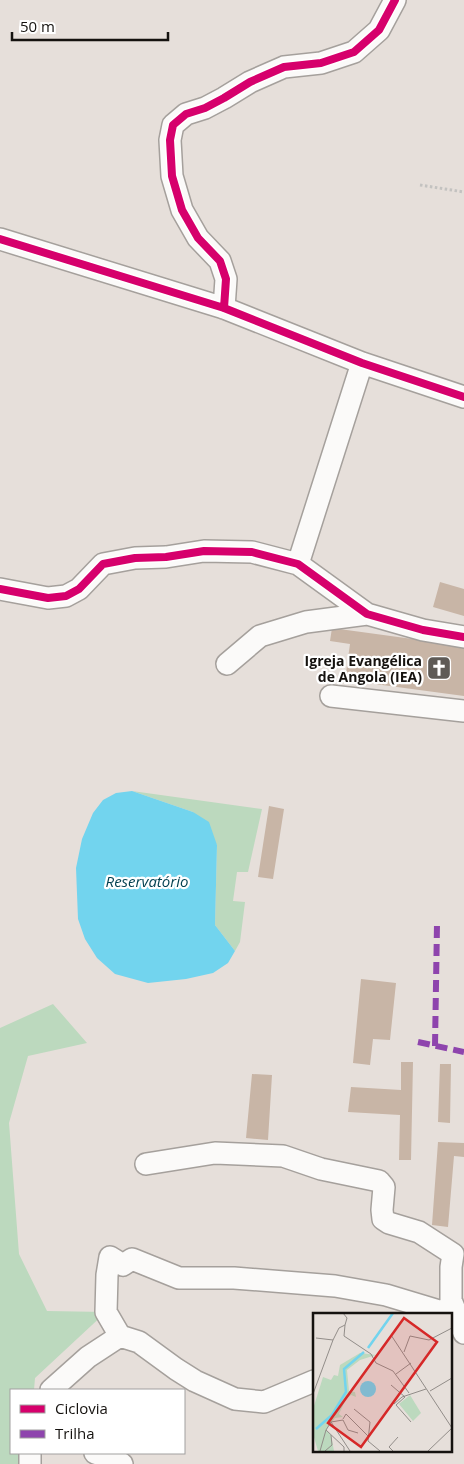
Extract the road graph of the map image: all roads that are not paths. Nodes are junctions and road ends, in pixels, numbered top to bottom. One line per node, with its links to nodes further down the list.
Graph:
1 (395, 0): 3 (street)
2 (0, 239): 3 (street)
3 (224, 308): 4 (street)
4 (362, 363): 5 (street); 6 (street)
5 (464, 397)
6 (298, 564): 7 (street); 8 (street)
7 (0, 590)
8 (367, 614): 9 (street); 10 (street)
9 (464, 637)
10 (227, 664)
11 (331, 696): 12 (street)
12 (464, 711)
13 (146, 1164): 15 (street)
14 (436, 1313): 16 (street)
15 (455, 1320)
16 (120, 1336): 17 (street); 18 (street)
17 (313, 1381)
18 (52, 1389)
19 (98, 1454): 20 (street)
20 (122, 1464)

